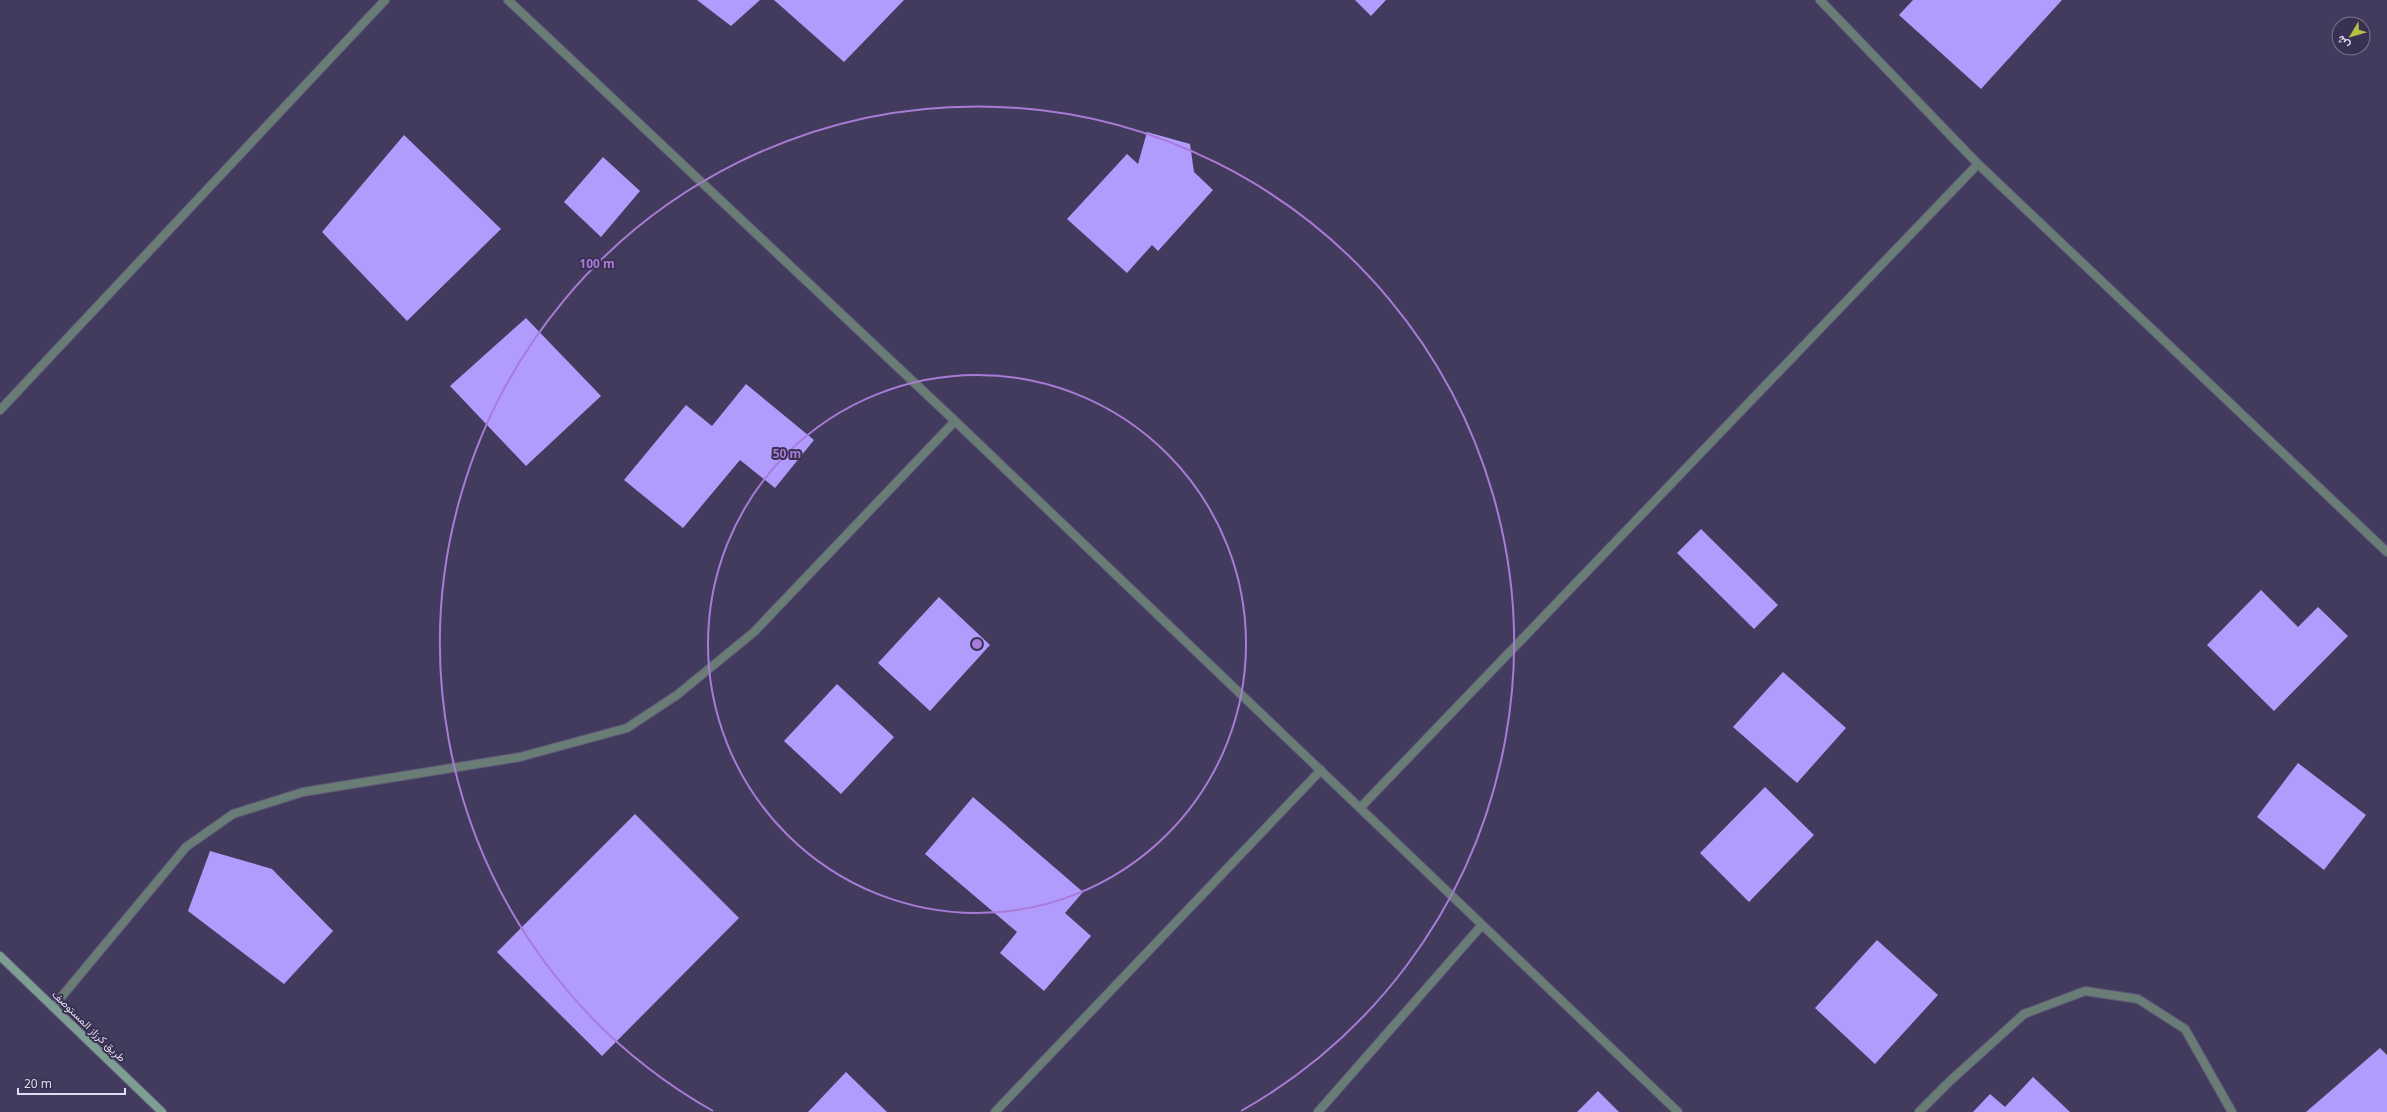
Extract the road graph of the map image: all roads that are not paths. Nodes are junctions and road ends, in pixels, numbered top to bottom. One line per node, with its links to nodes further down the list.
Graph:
1 (385, 0): 5 (street)
2 (508, 0): 6 (street)
3 (1820, 0): 4 (street)
4 (1978, 164): 7 (street); 9 (street)
5 (0, 410)
6 (956, 421): 8 (street); 12 (street)
7 (2387, 552)
8 (1321, 770): 9 (street); 14 (street)
9 (1360, 808): 10 (street)
10 (1482, 925): 15 (street); 16 (street)
11 (0, 956): 12 (main road, طريق كرزاز المستوصف)
12 (53, 1007): 13 (main road, طريق كرزاز المستوصف)
13 (162, 1112)
14 (995, 1112)
15 (1318, 1112)
16 (1678, 1112)
17 (1920, 1112): 18 (street)
18 (2232, 1112)

